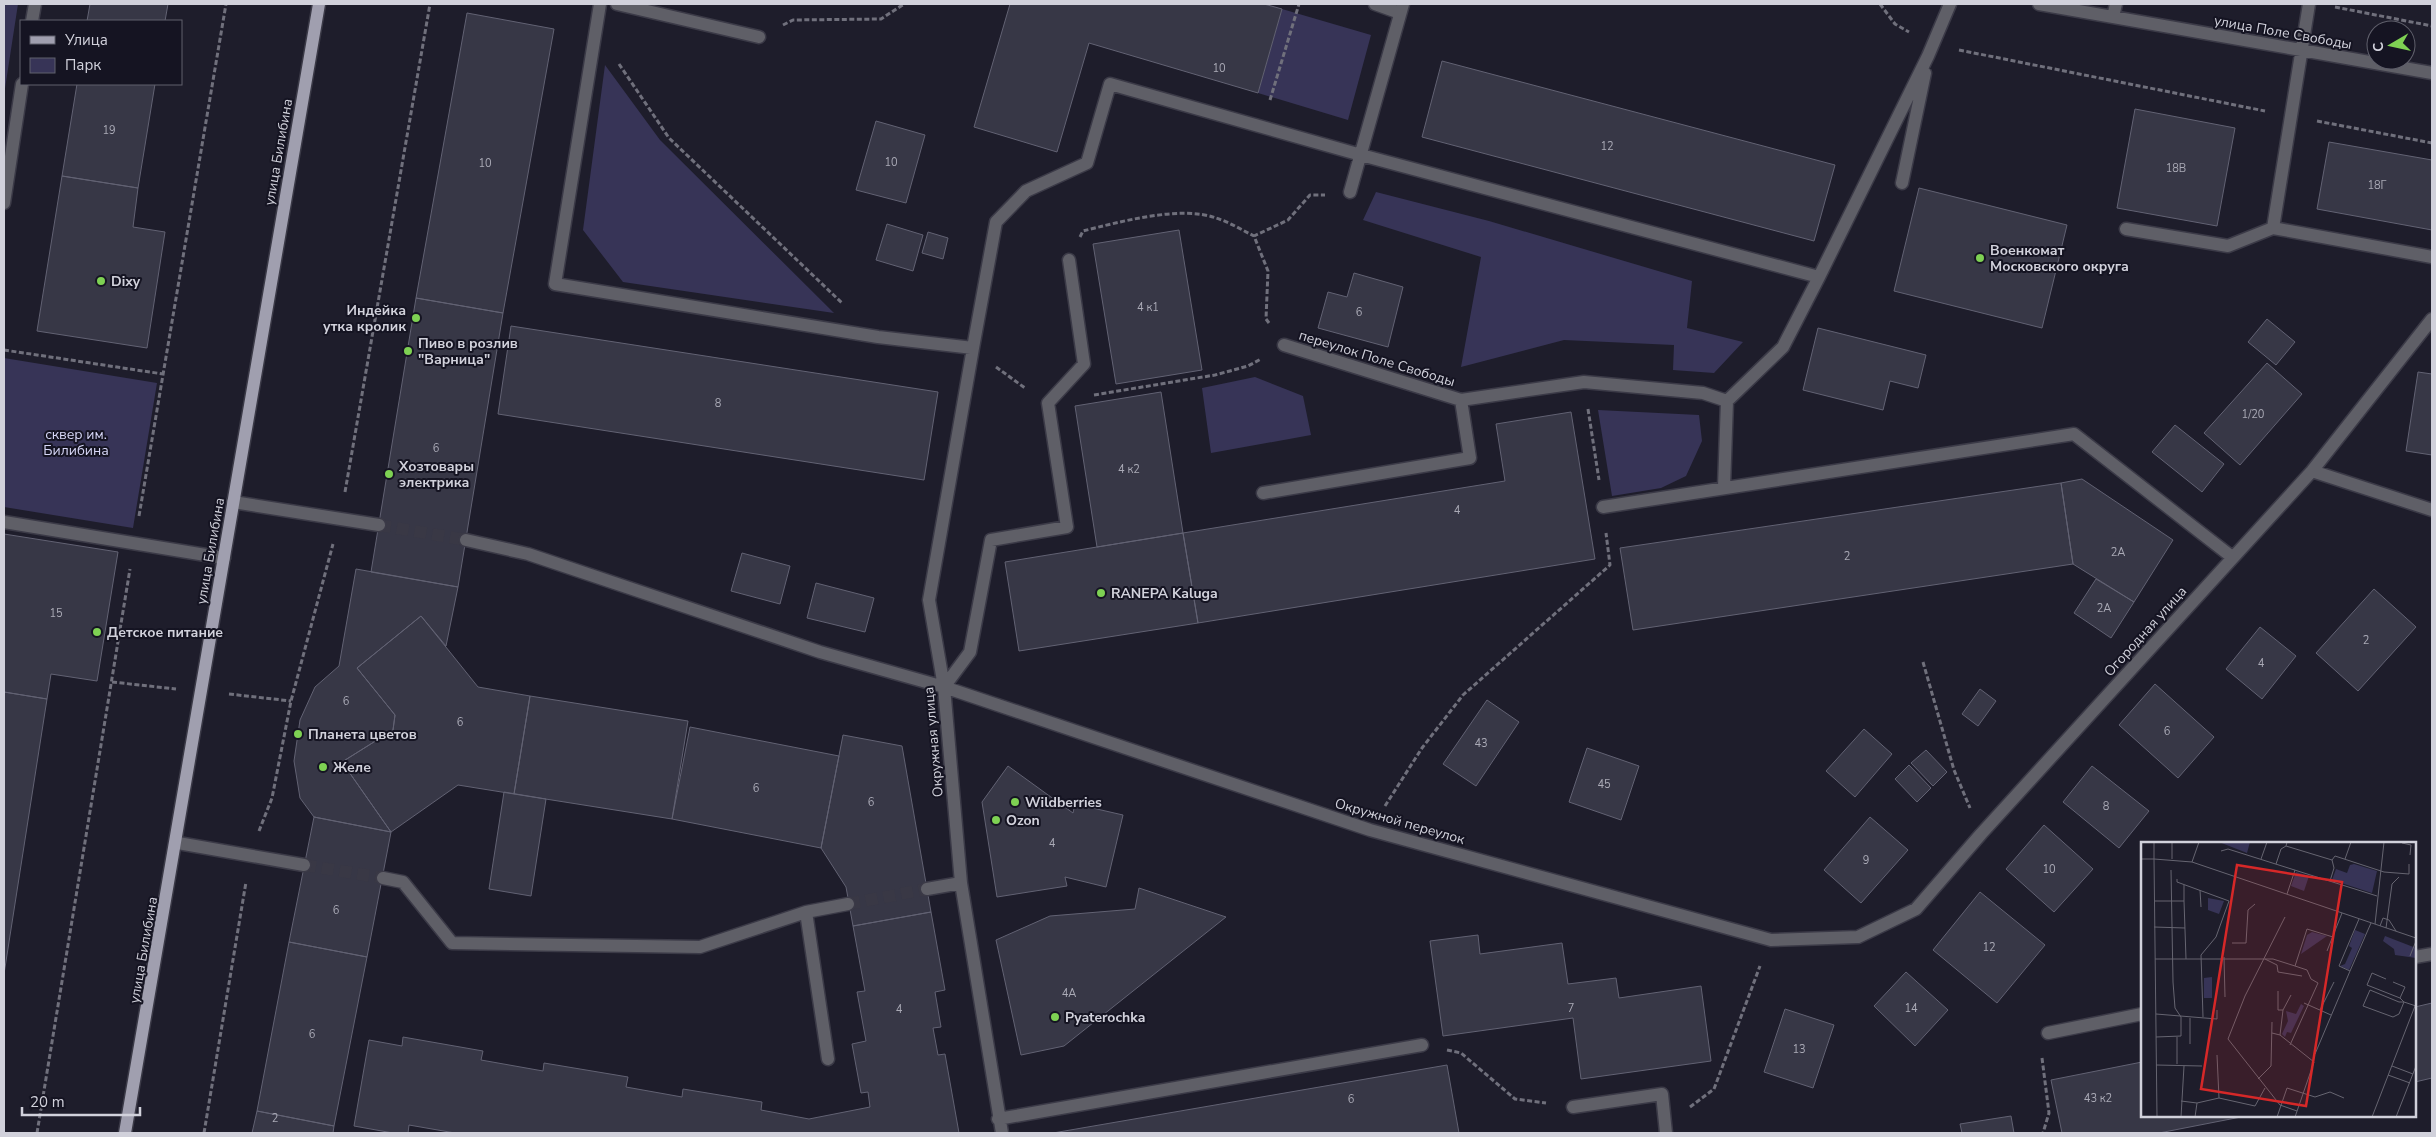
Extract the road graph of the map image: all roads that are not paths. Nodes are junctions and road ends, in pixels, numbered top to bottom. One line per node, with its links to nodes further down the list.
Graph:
1 (35, 4): 11 (street)
2 (319, 4): 35 (main road, улица Билибина)
3 (600, 4): 29 (street)
4 (617, 4): 12 (street)
5 (1375, 4): 9 (street)
6 (1950, 4): 13 (street)
7 (2039, 4): 10 (street, улица Поле Свободы)
8 (2309, 4): 14 (street)
9 (1402, 8): 18 (street)
10 (2114, 10): 14 (street, улица Поле Свободы)
11 (32, 20)
12 (759, 37)
13 (1930, 50): 19 (street); 26 (street)
14 (2300, 51): 15 (street, улица Поле Свободы); 22 (street)
15 (2432, 73)
16 (22, 85): 17 (street)
17 (10, 122): 21 (street)
18 (1360, 155): 20 (street); 26 (street); 29 (street, Окружная улица)
19 (1902, 183)
20 (1350, 192)
21 (4, 203)
22 (2273, 228): 23 (street); 24 (street)
23 (2126, 229)
24 (2432, 257)
25 (1069, 260): 43 (street)
26 (1820, 277): 31 (street)
27 (2432, 319): 32 (street, Огородная улица)
28 (1284, 345): 30 (street, переулок Поле Свободы)
29 (973, 348): 43 (street, Окружная улица)
30 (1461, 400): 31 (street); 34 (street)
31 (1727, 401): 33 (street)
32 (2312, 471): 37 (street); 41 (street, Огородная улица)
33 (1724, 487): 36 (street); 41 (street)
34 (1263, 493)
35 (233, 502): 39 (street); 42 (main road, улица Билибина)
36 (1603, 507)
37 (2432, 510)
38 (4, 522): 42 (street)
39 (379, 525)
40 (466, 540): 43 (street, Окружной переулок)
41 (2232, 557): 51 (street, Огородная улица)
42 (224, 558): 44 (main road, улица Билибина)
43 (944, 687): 47 (street, Окружная улица); 51 (street, Окружной переулок)
44 (178, 843): 45 (street); 61 (main road, улица Билибина)
45 (304, 865)
46 (383, 878): 50 (street)
47 (961, 883): 48 (street); 59 (street, Окружная улица)
48 (927, 889)
49 (848, 904): 50 (street)
50 (806, 912): 57 (street)
51 (1858, 938)
52 (2432, 954): 53 (street)
53 (2416, 958)
54 (2141, 1014): 55 (street)
55 (2048, 1034)
56 (1422, 1045): 59 (street)
57 (828, 1059)
58 (1573, 1107): 60 (street)
59 (998, 1119): 62 (street, Окружная улица)
60 (1666, 1129)
61 (125, 1133)
62 (1002, 1133)

